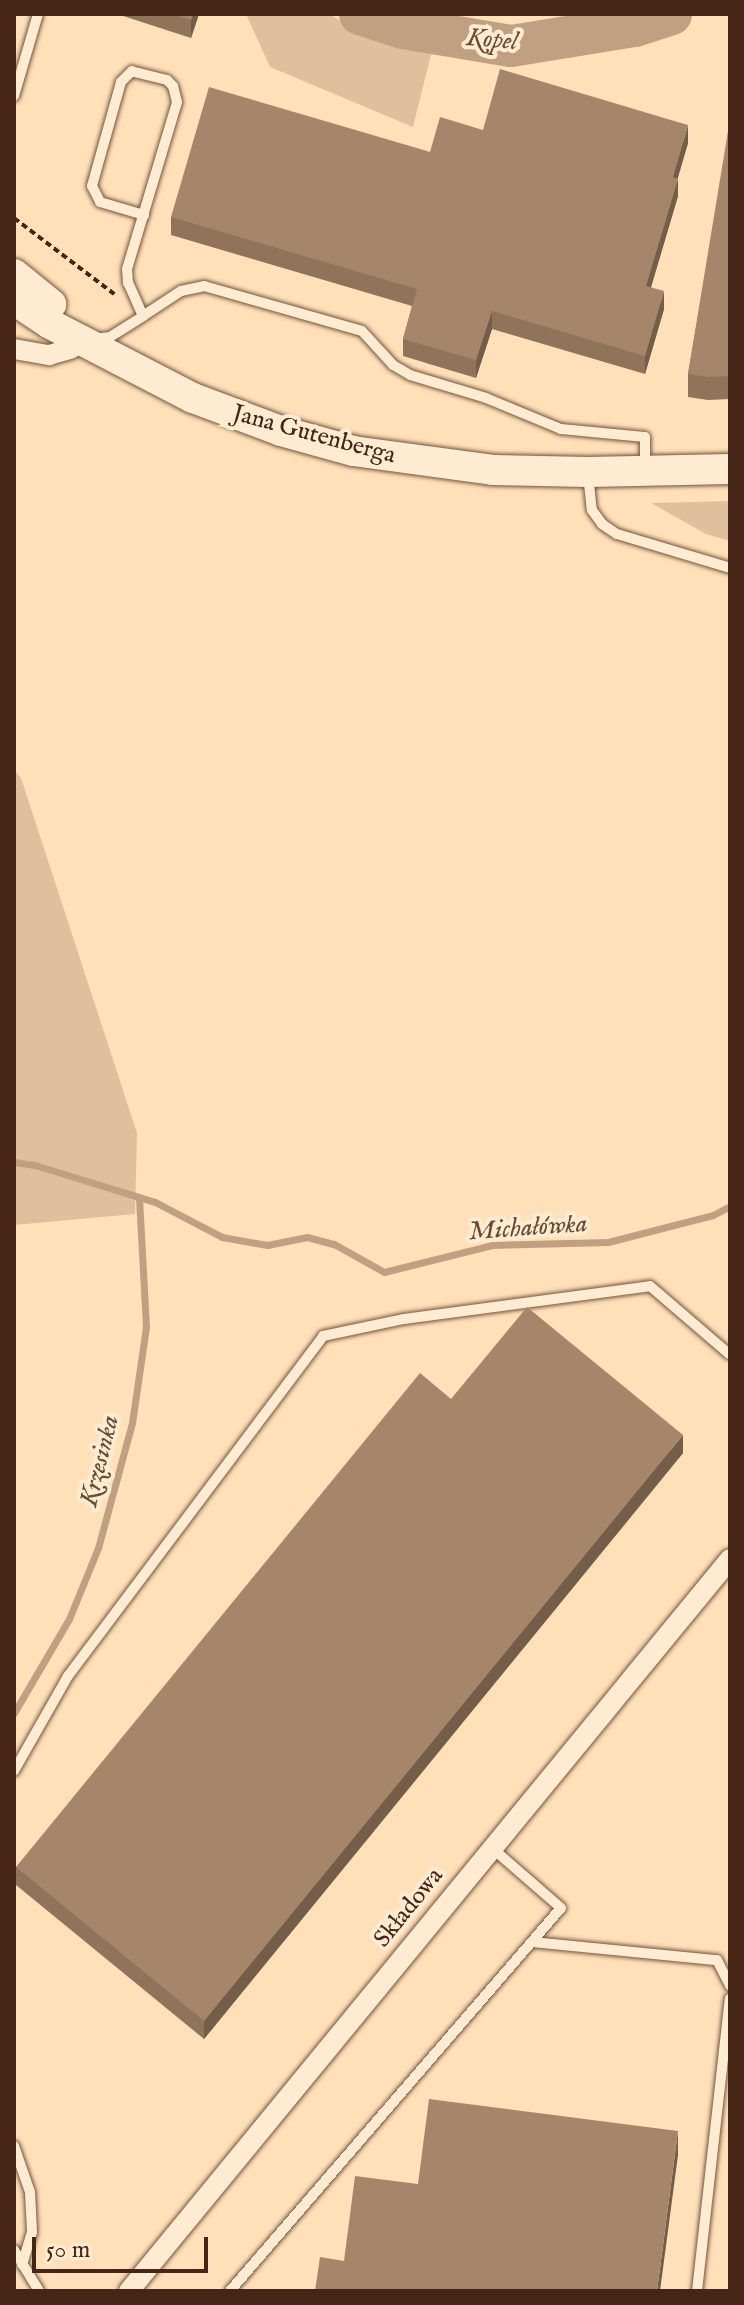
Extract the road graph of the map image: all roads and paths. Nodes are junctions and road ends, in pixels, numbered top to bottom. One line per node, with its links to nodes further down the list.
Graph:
1 (38, 14): 2 (lane)
2 (14, 96)
3 (144, 215): 3 (lane); 6 (lane)
4 (14, 218): 6 (path)
5 (14, 274): 9 (street)
6 (133, 297): 8 (lane)
7 (14, 300): 9 (street, Jana Gutenberga)
8 (143, 316): 9 (lane); 12 (lane)
9 (85, 340): 10 (street); 13 (street, Jana Gutenberga)
10 (14, 349)
11 (730, 469): 12 (street, Jana Gutenberga)
12 (645, 471): 13 (street, Jana Gutenberga)
13 (588, 472): 14 (lane)
14 (730, 568)
15 (729, 1354): 17 (lane)
16 (730, 1559): 18 (street, Składowa)
17 (14, 1771)
18 (491, 1847): 19 (lane); 26 (street, Składowa)
19 (532, 1942): 20 (lane); 27 (lane)
20 (730, 1986)
21 (730, 1999): 28 (lane)
22 (14, 2146): 24 (lane)
23 (14, 2250): 24 (lane)
24 (22, 2265): 25 (lane)
25 (39, 2291)
26 (129, 2291)
27 (230, 2291)
28 (697, 2291)

